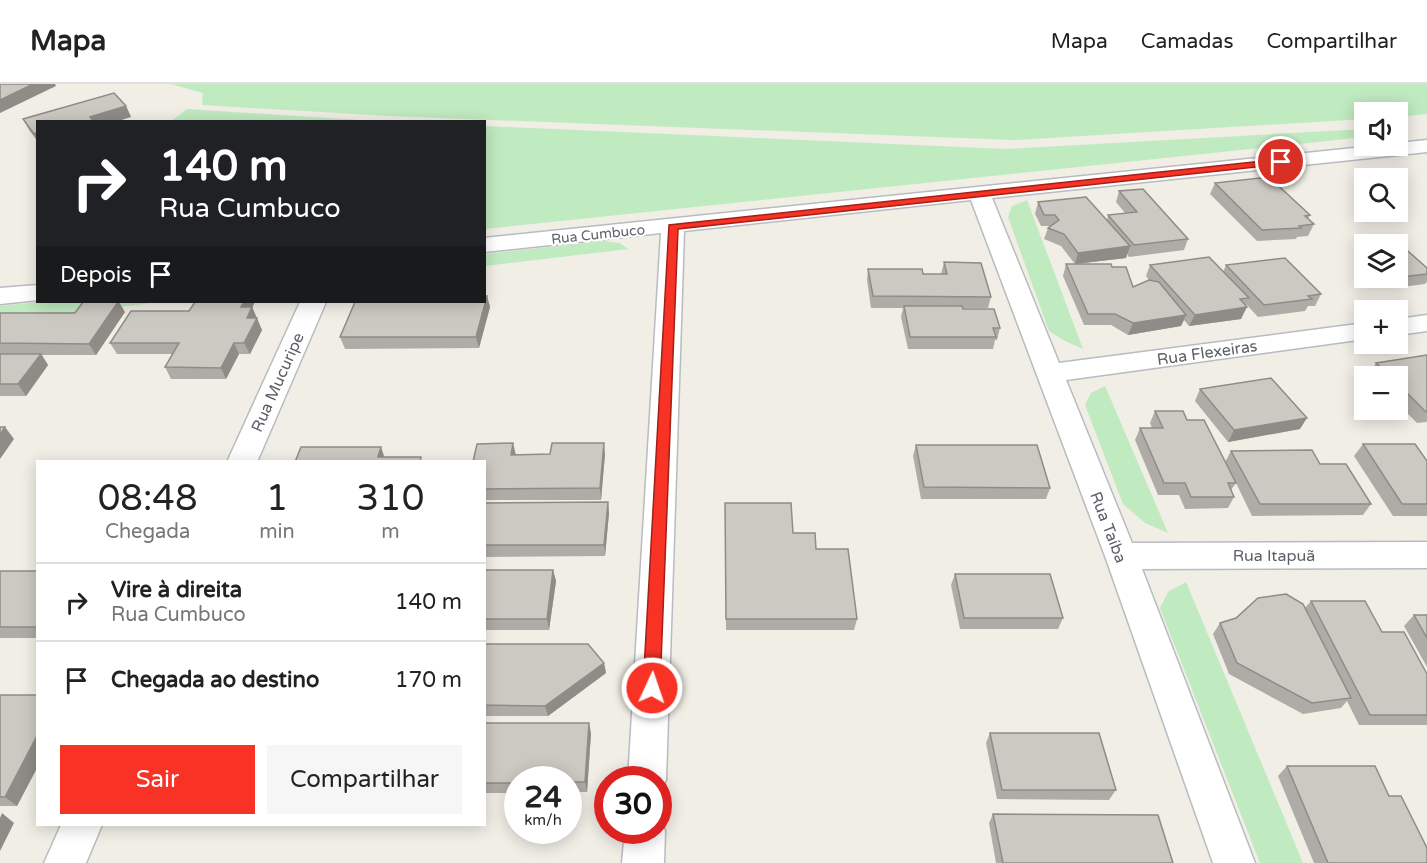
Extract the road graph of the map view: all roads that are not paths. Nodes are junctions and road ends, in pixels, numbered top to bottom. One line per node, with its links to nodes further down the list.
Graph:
1 (1427, 146): 2 (street, Rua Cumbuco)
2 (979, 193): 3 (street, Rua Cumbuco); 11 (street, Rua Taíba)
3 (673, 227): 4 (street, Rua Cumbuco); 15 (street)
4 (486, 245)
5 (36, 292): 6 (street)
6 (0, 296)
7 (313, 303): 12 (street, Rua Mucuripe)
8 (1427, 323): 9 (street)
9 (1408, 326)
10 (1354, 332): 11 (street, Rua Flexeiras)
11 (1050, 373): 14 (street, Rua Taíba)
12 (243, 460)
13 (1427, 555): 14 (street, Rua Itapuã)
14 (1121, 556): 20 (street, Rua Taíba)
15 (648, 766)
16 (82, 826): 18 (street)
17 (644, 844): 19 (street)
18 (65, 863)
19 (643, 863)
20 (1234, 863)

